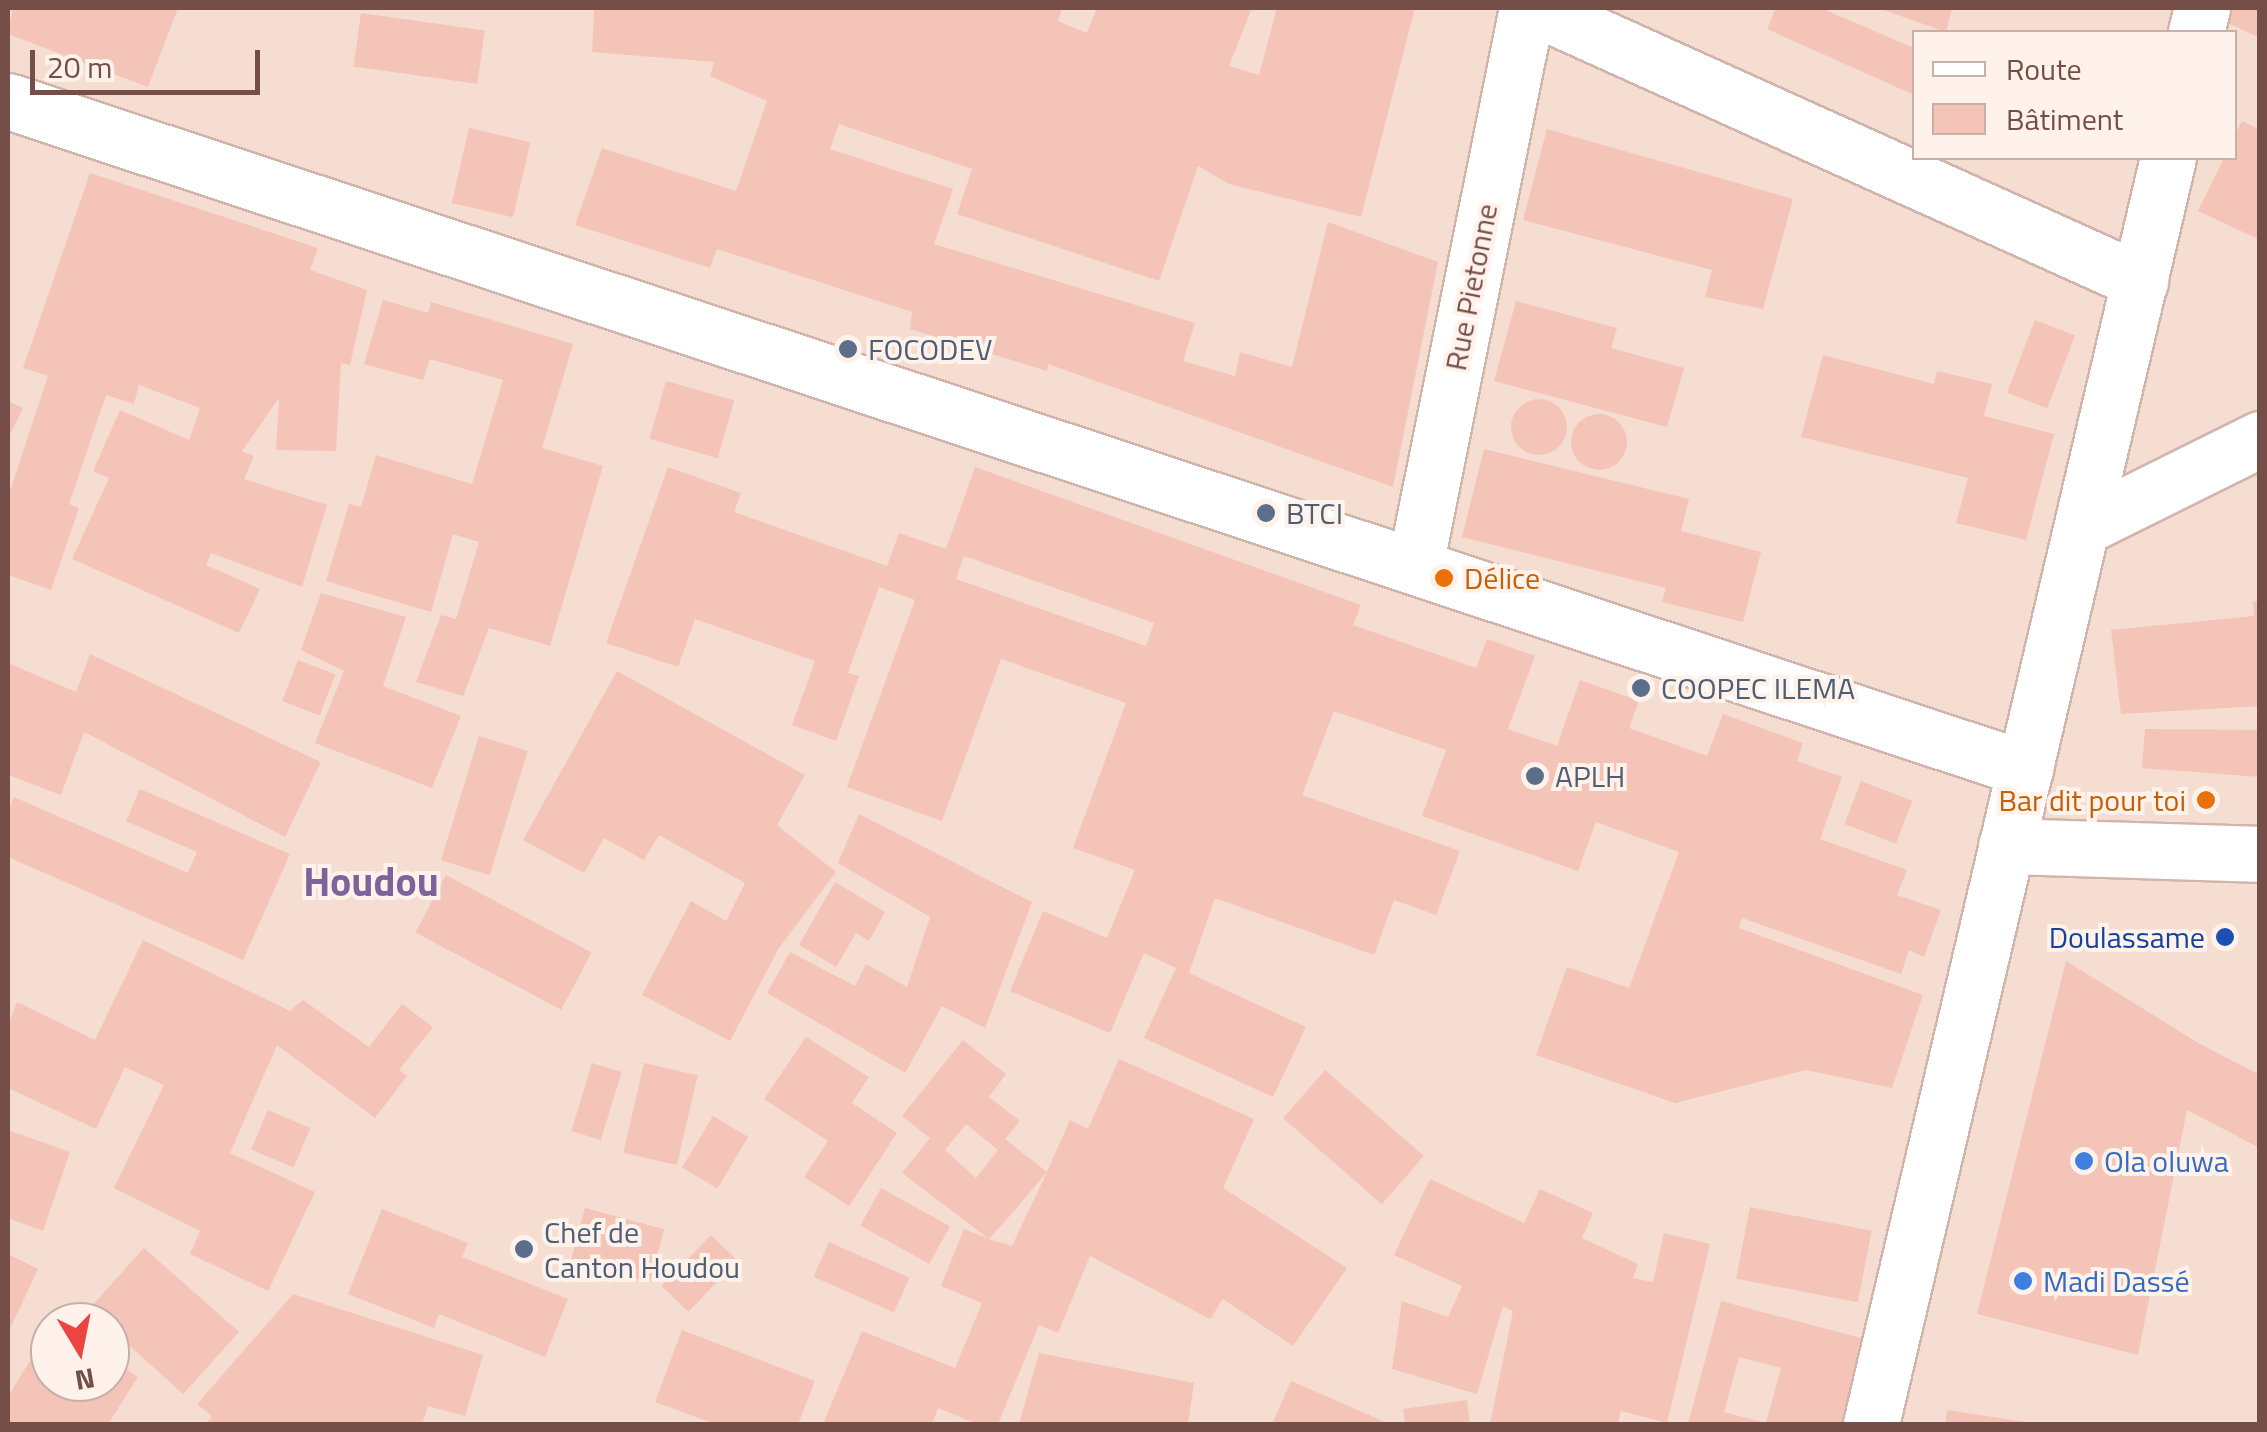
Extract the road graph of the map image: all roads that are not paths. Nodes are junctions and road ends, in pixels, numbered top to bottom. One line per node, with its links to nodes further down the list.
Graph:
1 (1527, 8): 8 (street, Rue Pietonne)
2 (1534, 8): 5 (street)
3 (8, 101): 8 (street)
4 (2168, 160): 5 (street)
5 (2140, 281): 7 (street)
6 (2260, 439): 7 (street)
7 (2083, 528): 9 (street)
8 (1414, 566): 9 (street)
9 (2026, 769): 10 (street)
10 (2006, 846): 11 (street); 12 (street)
11 (2260, 854)
12 (1871, 1424)

